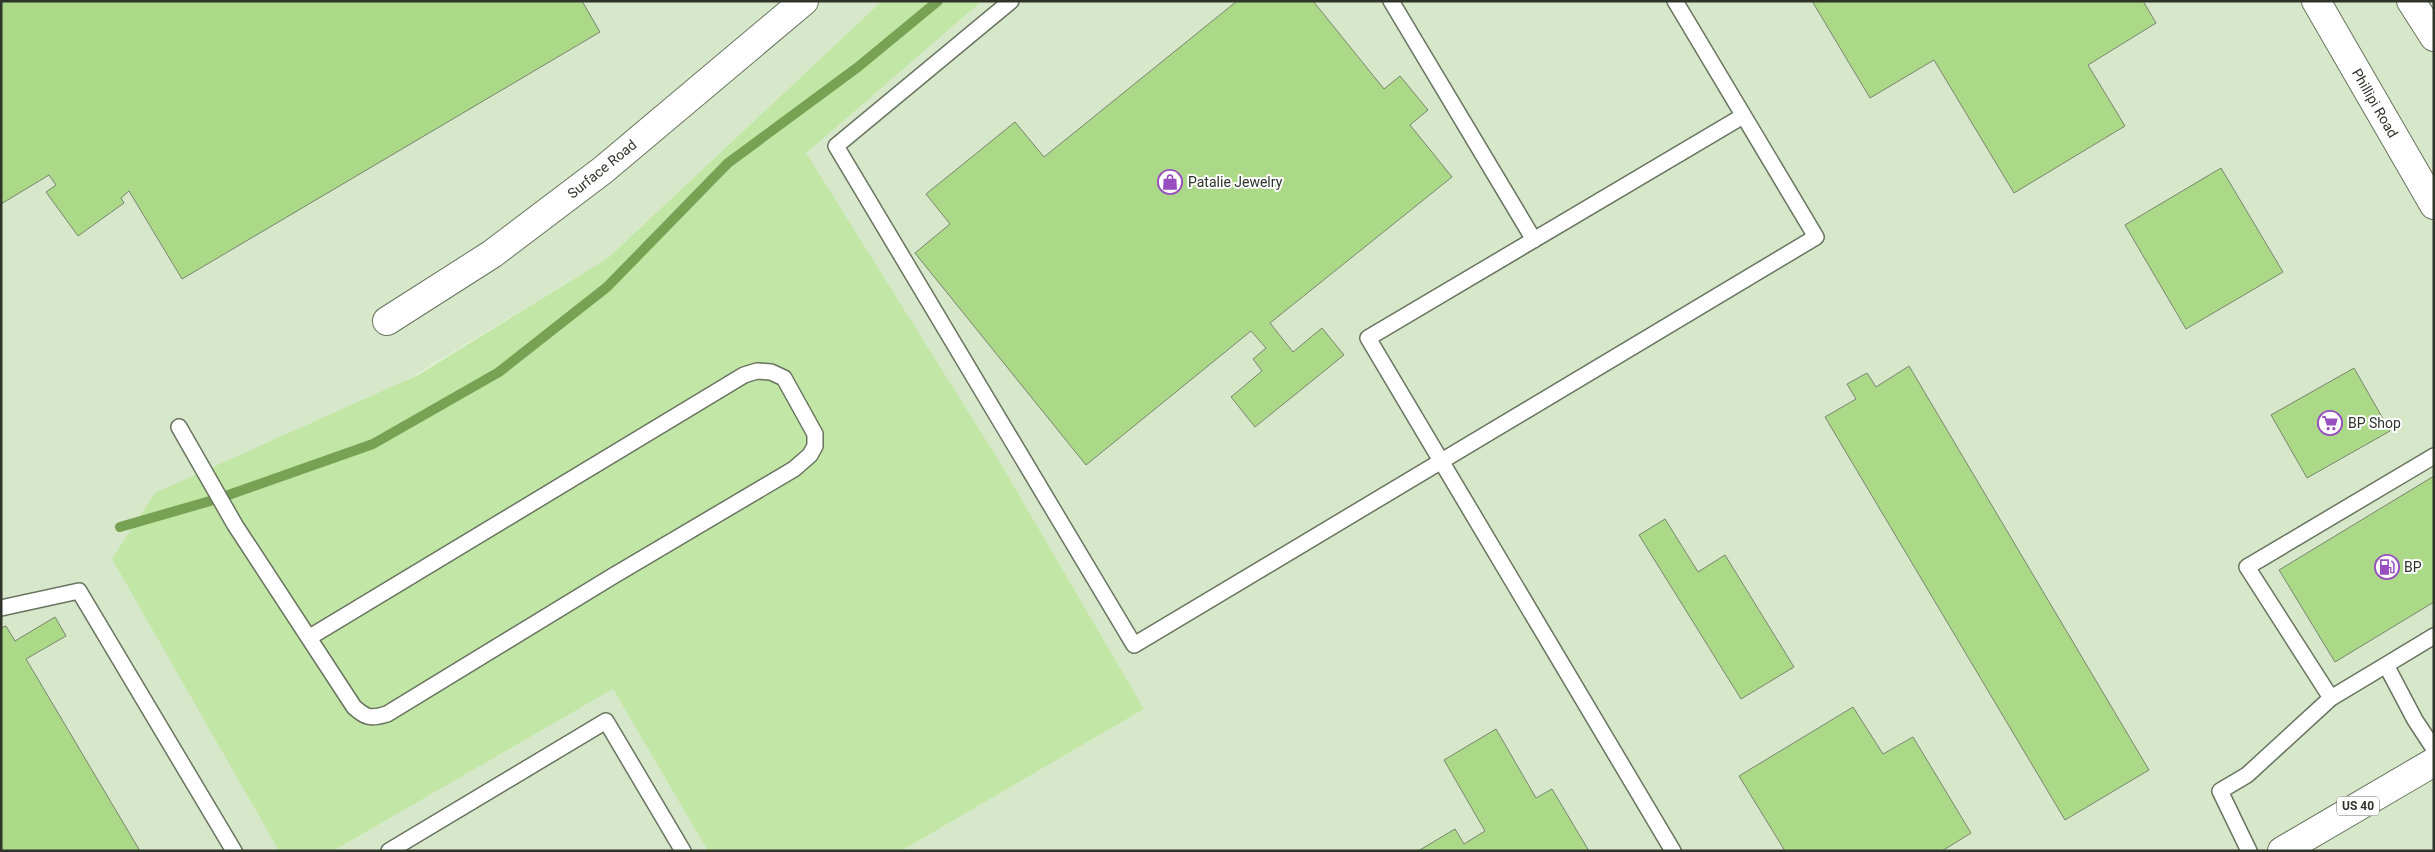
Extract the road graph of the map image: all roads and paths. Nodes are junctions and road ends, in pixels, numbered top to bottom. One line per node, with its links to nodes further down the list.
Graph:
1 (804, 1): 11 (street, Surface Road)
2 (1010, 1): 14 (lane)
3 (1391, 1): 10 (lane)
4 (1675, 1): 8 (lane)
5 (2316, 1): 9 (street, Phillipi Road)
6 (2411, 1): 7 (street)
7 (2434, 37)
8 (1744, 116): 10 (lane); 14 (lane)
9 (2434, 204)
10 (1534, 240): 14 (lane)
11 (387, 321)
12 (179, 427): 17 (lane)
13 (2434, 456): 19 (lane)
14 (1441, 461): 25 (lane)
15 (1, 608): 22 (lane)
16 (2434, 636): 18 (lane)
17 (310, 637): 17 (lane)
18 (2386, 665): 19 (lane); 20 (lane)
19 (2331, 698): 26 (lane)
20 (2434, 749)
21 (2434, 762): 27 (street, US 40)
22 (234, 851)
23 (389, 851): 24 (lane)
24 (684, 851)
25 (1673, 851)
26 (2249, 851)
27 (2282, 851)

